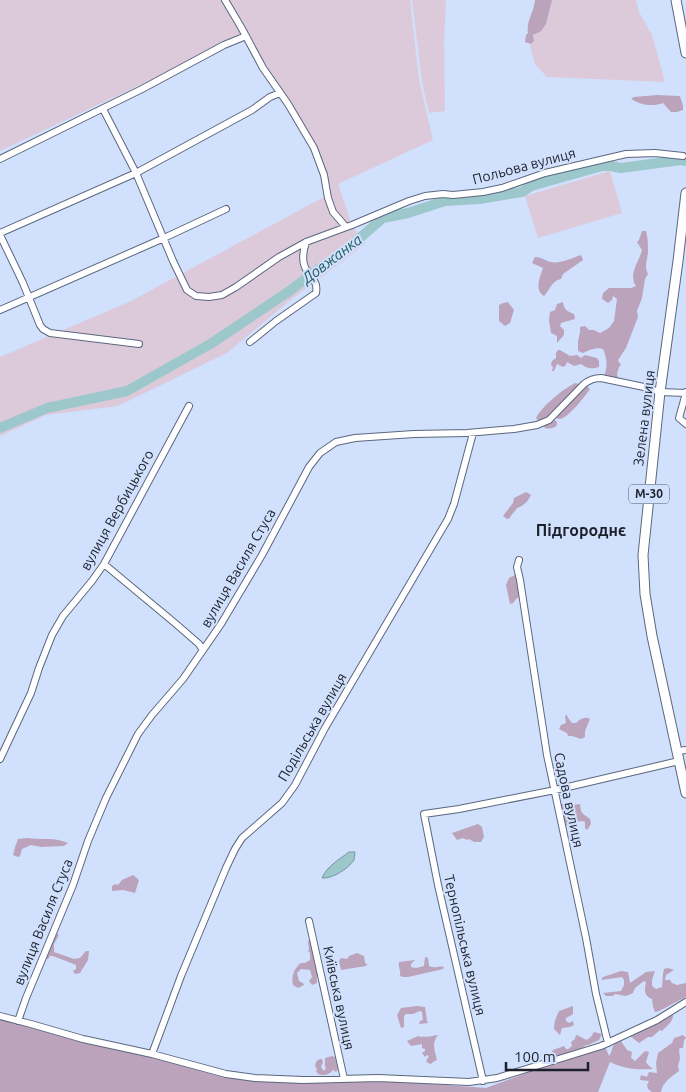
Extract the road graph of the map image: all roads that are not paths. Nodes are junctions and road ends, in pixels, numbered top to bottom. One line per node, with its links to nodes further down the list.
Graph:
1 (225, 0): 3 (street)
2 (676, 0): 4 (highway)
3 (246, 36): 5 (street); 6 (street)
4 (686, 53)
5 (280, 93): 9 (street); 12 (street)
6 (104, 109): 8 (street); 9 (street, Польова вулиця)
7 (683, 156): 12 (street, Польова вулиця)
8 (0, 159)
9 (136, 173): 13 (street); 14 (street, Польова вулиця)
10 (686, 193): 20 (highway, Зелена вулиця / М-30)
11 (226, 209): 14 (street)
12 (346, 227): 15 (street, Польова вулиця)
13 (0, 234): 16 (street)
14 (164, 238): 15 (street, Польова вулиця); 16 (street)
15 (306, 242): 18 (street)
16 (29, 298): 17 (street); 19 (street)
17 (0, 310)
18 (250, 342)
19 (139, 344)
20 (660, 392): 21 (street); 24 (street, вулиця Василя Стуса); 28 (highway, Зелена вулиця / М-30)
21 (686, 392): 23 (street)
22 (189, 406): 26 (street, вулиця Вербицького)
23 (686, 424)
24 (472, 433): 27 (street, вулиця Василя Стуса); 37 (street, Подільська вулиця)
25 (519, 560): 30 (street, Садова вулиця)
26 (104, 564): 27 (street); 29 (street, вулиця Вербицького)
27 (203, 650): 35 (street, вулиця Василя Стуса)
28 (681, 754): 30 (street); 31 (highway, Зелена вулиця / М-30)
29 (0, 759)
30 (555, 790): 36 (street, Садова вулиця); 39 (street, Тернопільська вулиця)
31 (686, 793)
32 (309, 921): 38 (street, Київська вулиця)
33 (686, 1002): 36 (street)
34 (0, 1016): 35 (street)
35 (18, 1020): 37 (street)
36 (608, 1043): 39 (street)
37 (152, 1054): 38 (street)
38 (344, 1079): 39 (street)
39 (483, 1081)

